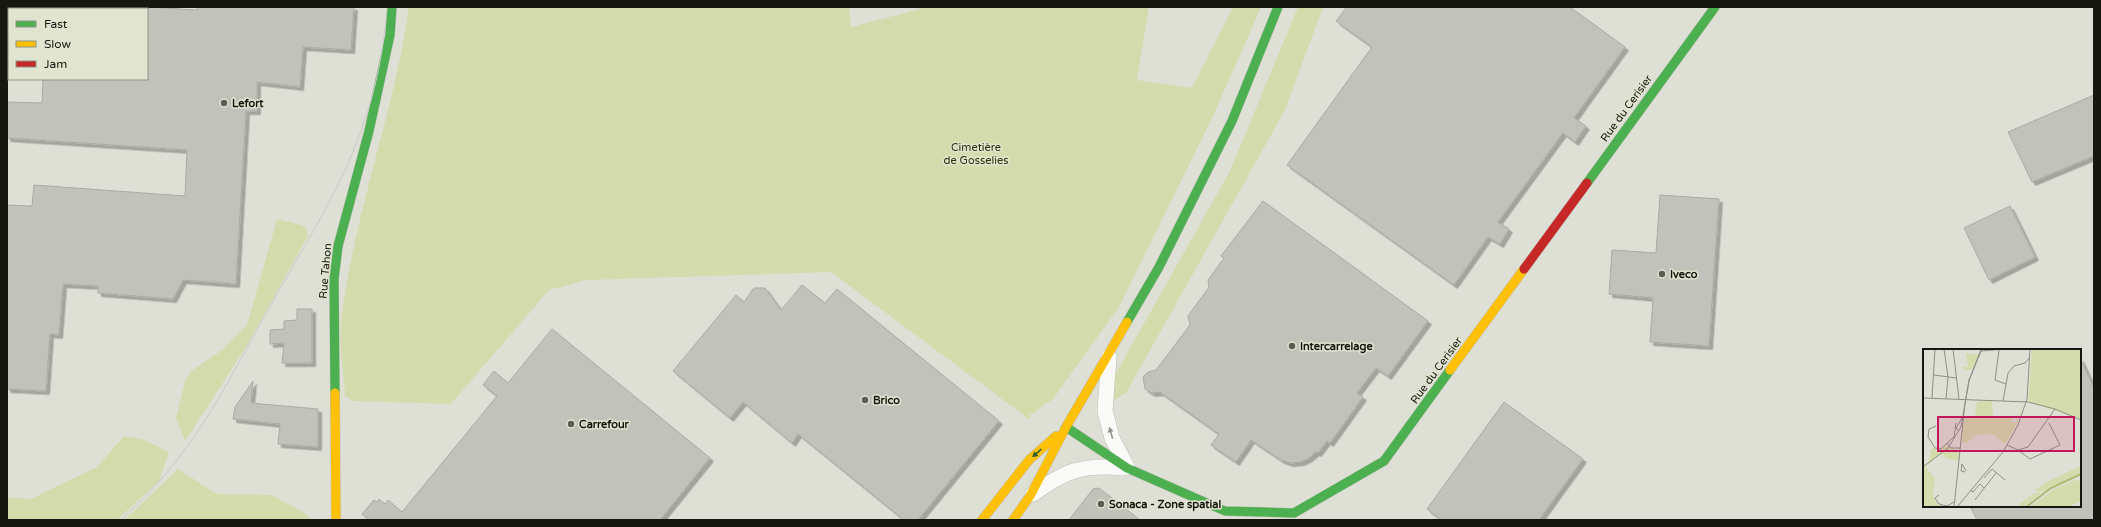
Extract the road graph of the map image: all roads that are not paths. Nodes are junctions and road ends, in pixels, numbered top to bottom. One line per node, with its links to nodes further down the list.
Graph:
1 (392, 7): 8 (street, Rue Tahon)
2 (1278, 7): 4 (street)
3 (1715, 7): 6 (street, Rue du Cerisier)
4 (1109, 353): 5 (street); 6 (street, one-way to 4)
5 (1066, 427): 6 (street, Rue du Cerisier); 7 (street); 9 (street, one-way to 9)
6 (1127, 468): 7 (street)
7 (1030, 496): 10 (street)
8 (336, 520)
9 (982, 520)
10 (1013, 520)

